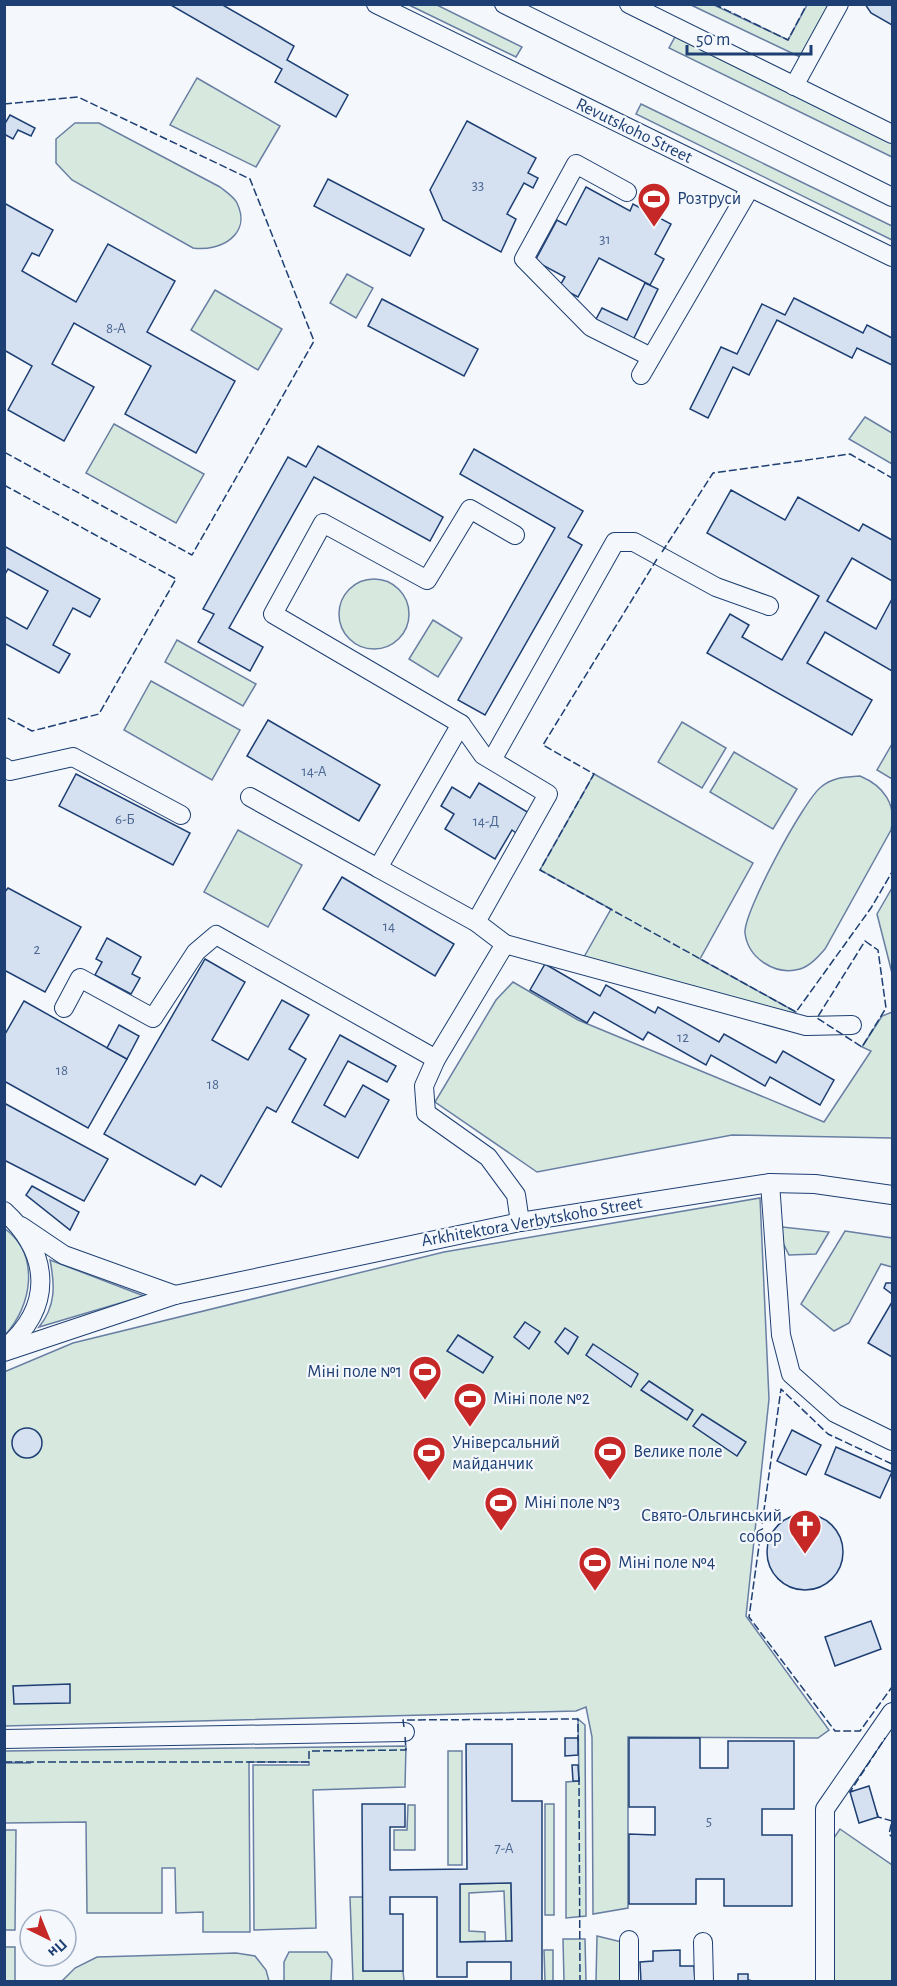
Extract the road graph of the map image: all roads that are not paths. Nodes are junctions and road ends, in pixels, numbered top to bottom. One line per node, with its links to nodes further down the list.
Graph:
1 (376, 4): 7 (street, Revutskoho Street)
2 (504, 4): 9 (street)
3 (628, 4): 5 (street)
4 (839, 4): 5 (street)
5 (794, 86): 6 (street)
6 (892, 134)
7 (750, 188): 10 (street, Revutskoho Street); 11 (street)
8 (627, 192): 11 (street)
9 (892, 197)
10 (892, 257)
11 (651, 357): 12 (street)
12 (640, 375)
13 (515, 536): 15 (street)
14 (769, 606): 16 (street)
15 (461, 724): 16 (street); 20 (street)
16 (492, 760): 21 (street)
17 (4, 767): 19 (street)
18 (250, 797): 20 (street)
19 (181, 815)
20 (378, 868): 21 (street)
21 (476, 922): 22 (street)
22 (505, 944): 24 (street); 25 (street)
23 (63, 1008): 25 (street)
24 (852, 1025)
25 (436, 1059): 29 (street)
26 (770, 1183): 27 (street, Arkhitektora Verbytskoho Street); 29 (street, Arkhitektora Verbytskoho Street); 33 (street)
27 (892, 1195)
28 (4, 1211): 30 (street)
29 (520, 1222): 31 (street, Arkhitektora Verbytskoho Street)
30 (21, 1226): 31 (street); 32 (street)
31 (175, 1295): 32 (street, Arkhitektora Verbytskoho Street)
32 (4, 1351)
33 (892, 1441)
34 (892, 1712): 41 (street)
35 (405, 1732): 36 (street)
36 (4, 1739)
37 (629, 1940): 39 (street)
38 (703, 1942): 40 (street)
39 (629, 1982)
40 (704, 1982)
41 (825, 1982)

